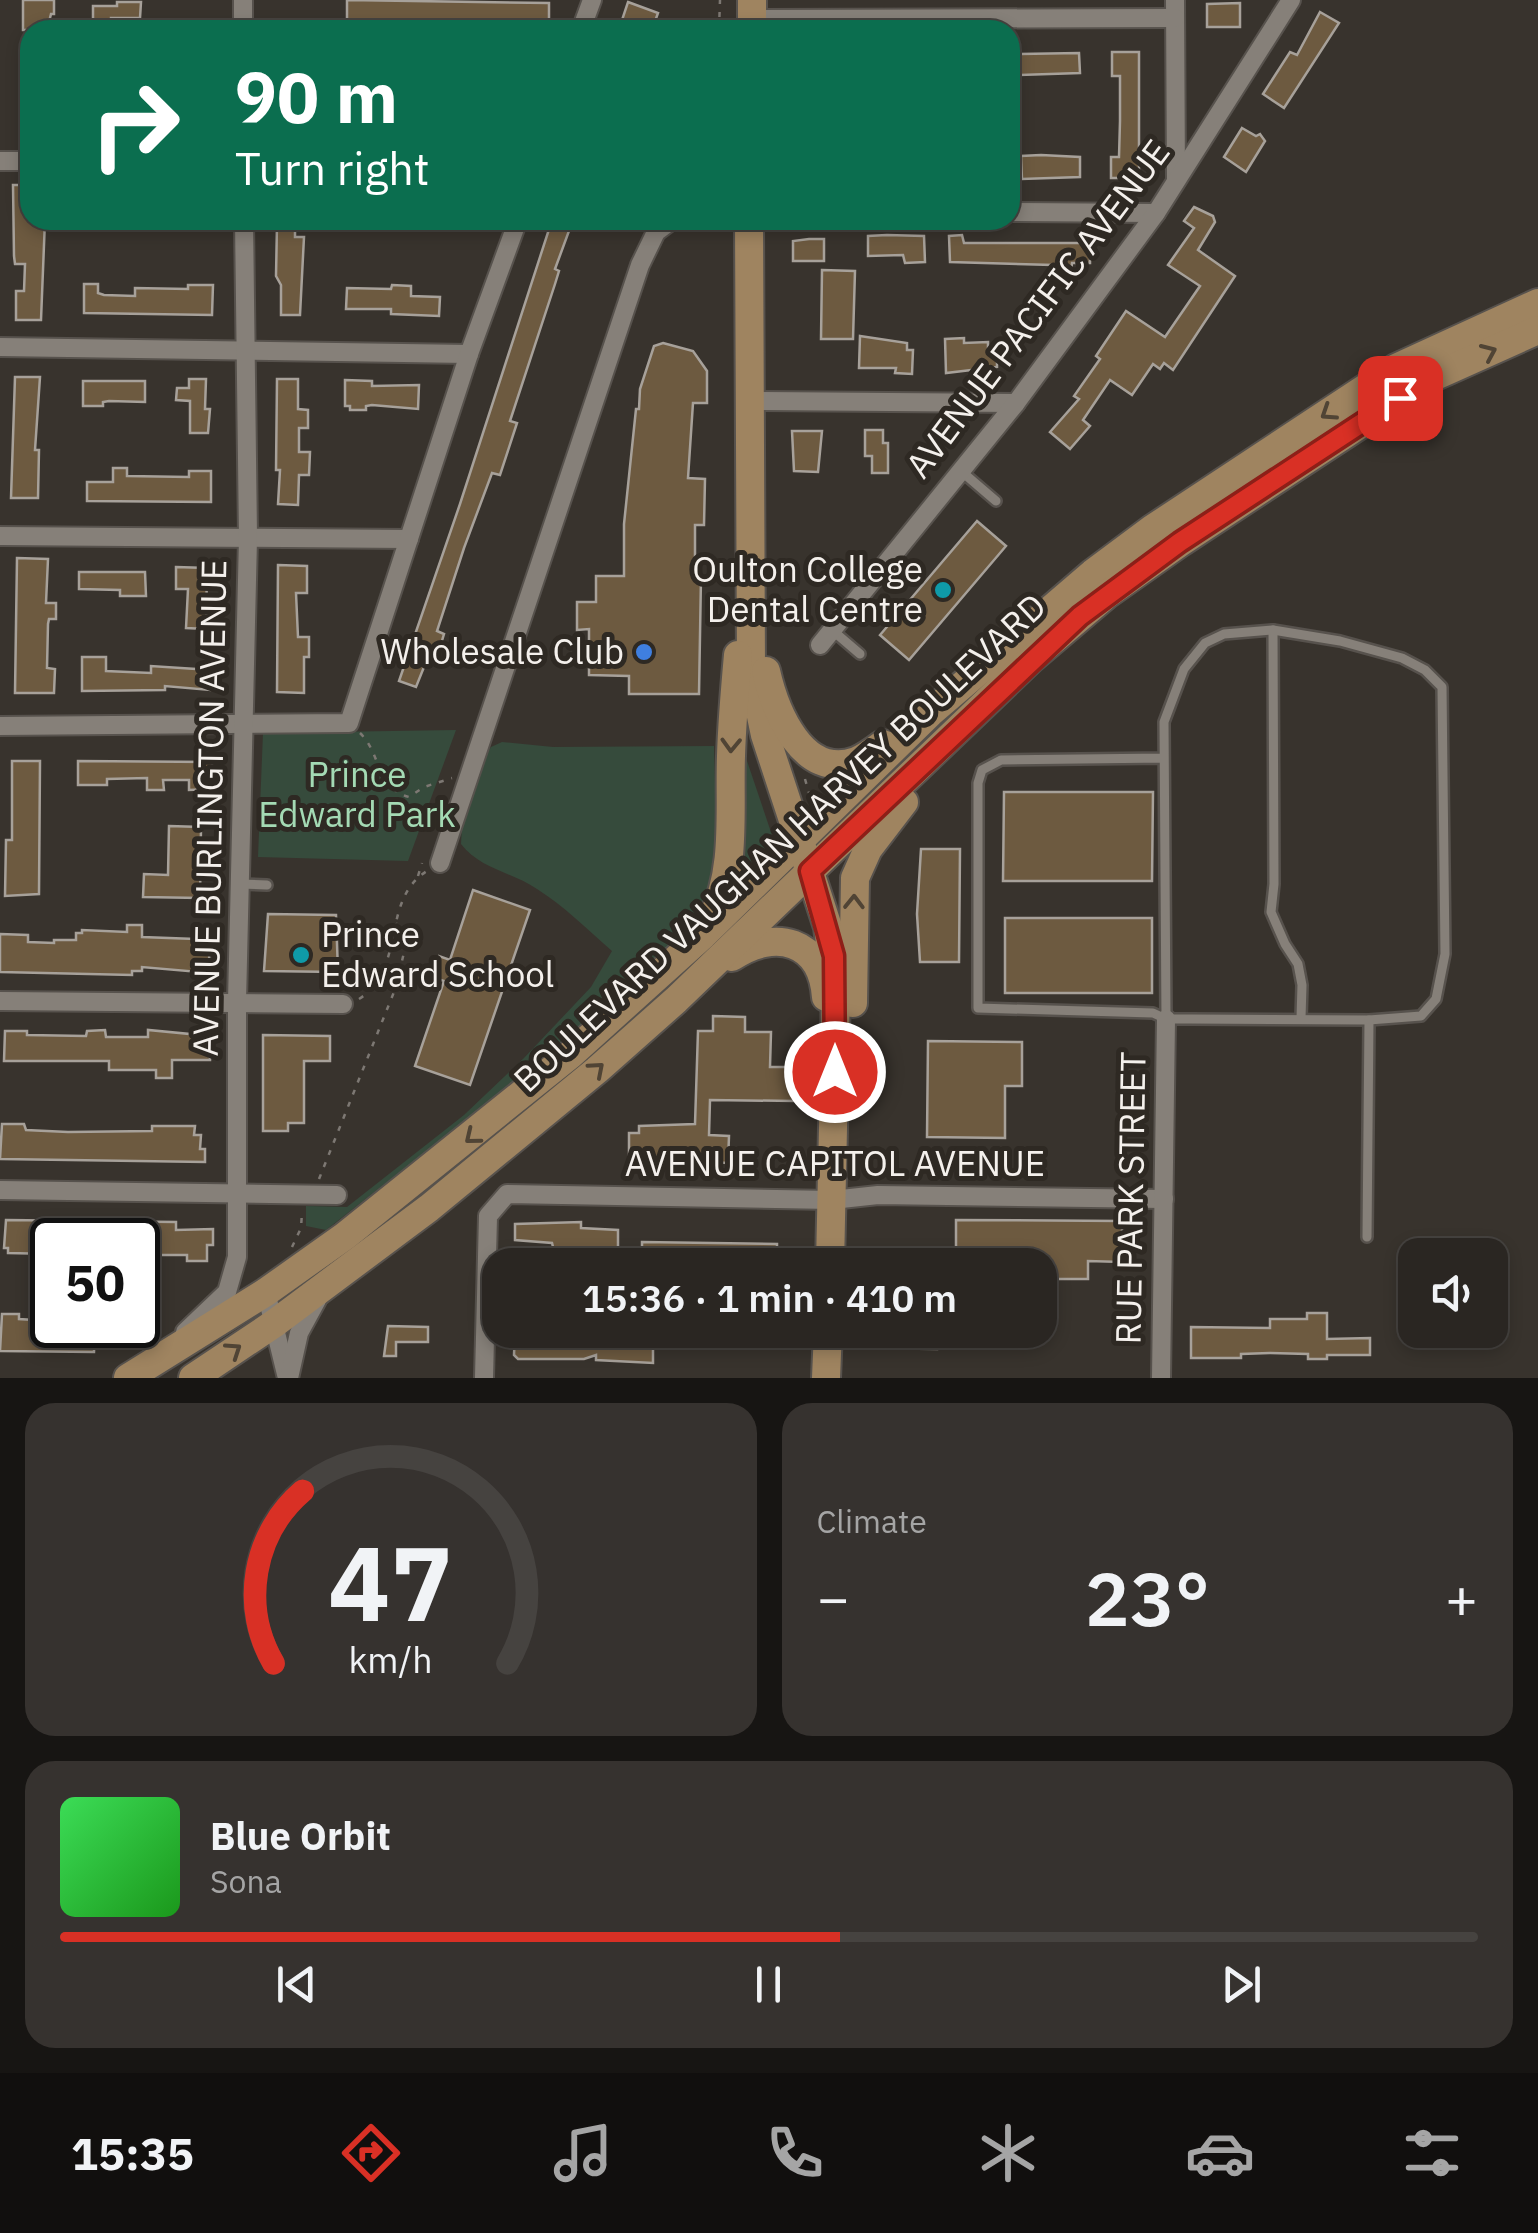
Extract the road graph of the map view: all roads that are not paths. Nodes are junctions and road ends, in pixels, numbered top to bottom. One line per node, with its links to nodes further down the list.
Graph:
1 (1291, 0): 4 (street, AVENUE PACIFIC AVENUE)
2 (1175, 9): 3 (street); 4 (street)
3 (752, 16)
4 (1176, 182): 6 (street, AVENUE PACIFIC AVENUE)
5 (1020, 212): 6 (street)
6 (1156, 213): 17 (street, AVENUE PACIFIC AVENUE)
7 (244, 230): 14 (street, AVENUE BURLINGTON AVENUE)
8 (514, 230): 15 (street)
9 (659, 230): 33 (street)
10 (749, 230): 16 (main road)
11 (1538, 303): 28 (main road, BOULEVARD VAUGHAN HARVEY BOULEVARD, one-way to 28)
12 (1538, 330): 27 (main road, BOULEVARD VAUGHAN HARVEY BOULEVARD, one-way to 12)
13 (0, 347): 14 (street)
14 (246, 349): 15 (street); 22 (street, AVENUE BURLINGTON AVENUE)
15 (469, 354): 23 (street)
16 (750, 401): 17 (street); 20 (main road)
17 (1016, 402): 18 (street, AVENUE PACIFIC AVENUE)
18 (961, 471): 19 (lane); 25 (street, AVENUE PACIFIC AVENUE)
19 (996, 501)
20 (750, 508): 28 (main road); 32 (main road); 37 (main road, one-way to 37)
21 (0, 536): 22 (street)
22 (248, 538): 23 (street); 29 (street, AVENUE BURLINGTON AVENUE)
23 (409, 539): 29 (street)
24 (1273, 630): 31 (lane); 42 (lane); 44 (lane)
25 (826, 638): 26 (lane)
26 (860, 654)
27 (1032, 658): 34 (main road, BOULEVARD VAUGHAN HARVEY BOULEVARD); 45 (main road, one-way to 27)
28 (930, 713): 32 (main road, BOULEVARD VAUGHAN HARVEY BOULEVARD)
29 (245, 724): 30 (street); 35 (street, AVENUE BURLINGTON AVENUE)
30 (0, 726)
31 (1164, 758): 43 (lane); 43 (lane)
32 (800, 841): 34 (main road); 37 (main road, BOULEVARD VAUGHAN HARVEY BOULEVARD)
33 (440, 862)
34 (810, 871): 38 (main road, BOULEVARD VAUGHAN HARVEY BOULEVARD); 45 (main road)
35 (240, 884): 36 (lane); 40 (street, AVENUE BURLINGTON AVENUE)
36 (268, 885)
37 (704, 935): 54 (main road, BOULEVARD VAUGHAN HARVEY BOULEVARD, one-way to 54)
38 (676, 1000): 45 (main road); 53 (main road, BOULEVARD VAUGHAN HARVEY BOULEVARD, one-way to 38)
39 (0, 1001): 40 (street)
40 (237, 1001): 41 (street); 47 (street, AVENUE BURLINGTON AVENUE)
41 (343, 1004)
42 (1301, 1018): 43 (lane); 44 (lane)
43 (1166, 1019): 49 (street, RUE PARK STREET)
44 (1369, 1020): 51 (lane)
45 (835, 1103): 50 (main road)
46 (0, 1190): 47 (street)
47 (238, 1193): 48 (street); 57 (street, AVENUE BURLINGTON AVENUE)
48 (337, 1195)
49 (1164, 1199): 50 (street, AVENUE CAPITOL AVENUE); 62 (street, RUE PARK STREET)
50 (832, 1200): 52 (main road); 60 (street, AVENUE CAPITOL AVENUE)
51 (1367, 1237)
52 (831, 1248)
53 (330, 1283): 55 (main road, BOULEVARD VAUGHAN HARVEY BOULEVARD); 59 (street)
54 (266, 1292): 55 (street); 57 (main road, BOULEVARD VAUGHAN HARVEY BOULEVARD)
55 (275, 1323): 58 (main road, BOULEVARD VAUGHAN HARVEY BOULEVARD, one-way to 55); 59 (street)
56 (827, 1348): 61 (main road)
57 (140, 1370)
58 (193, 1378)
59 (287, 1378)
60 (484, 1378)
61 (826, 1378)
62 (1161, 1378)

